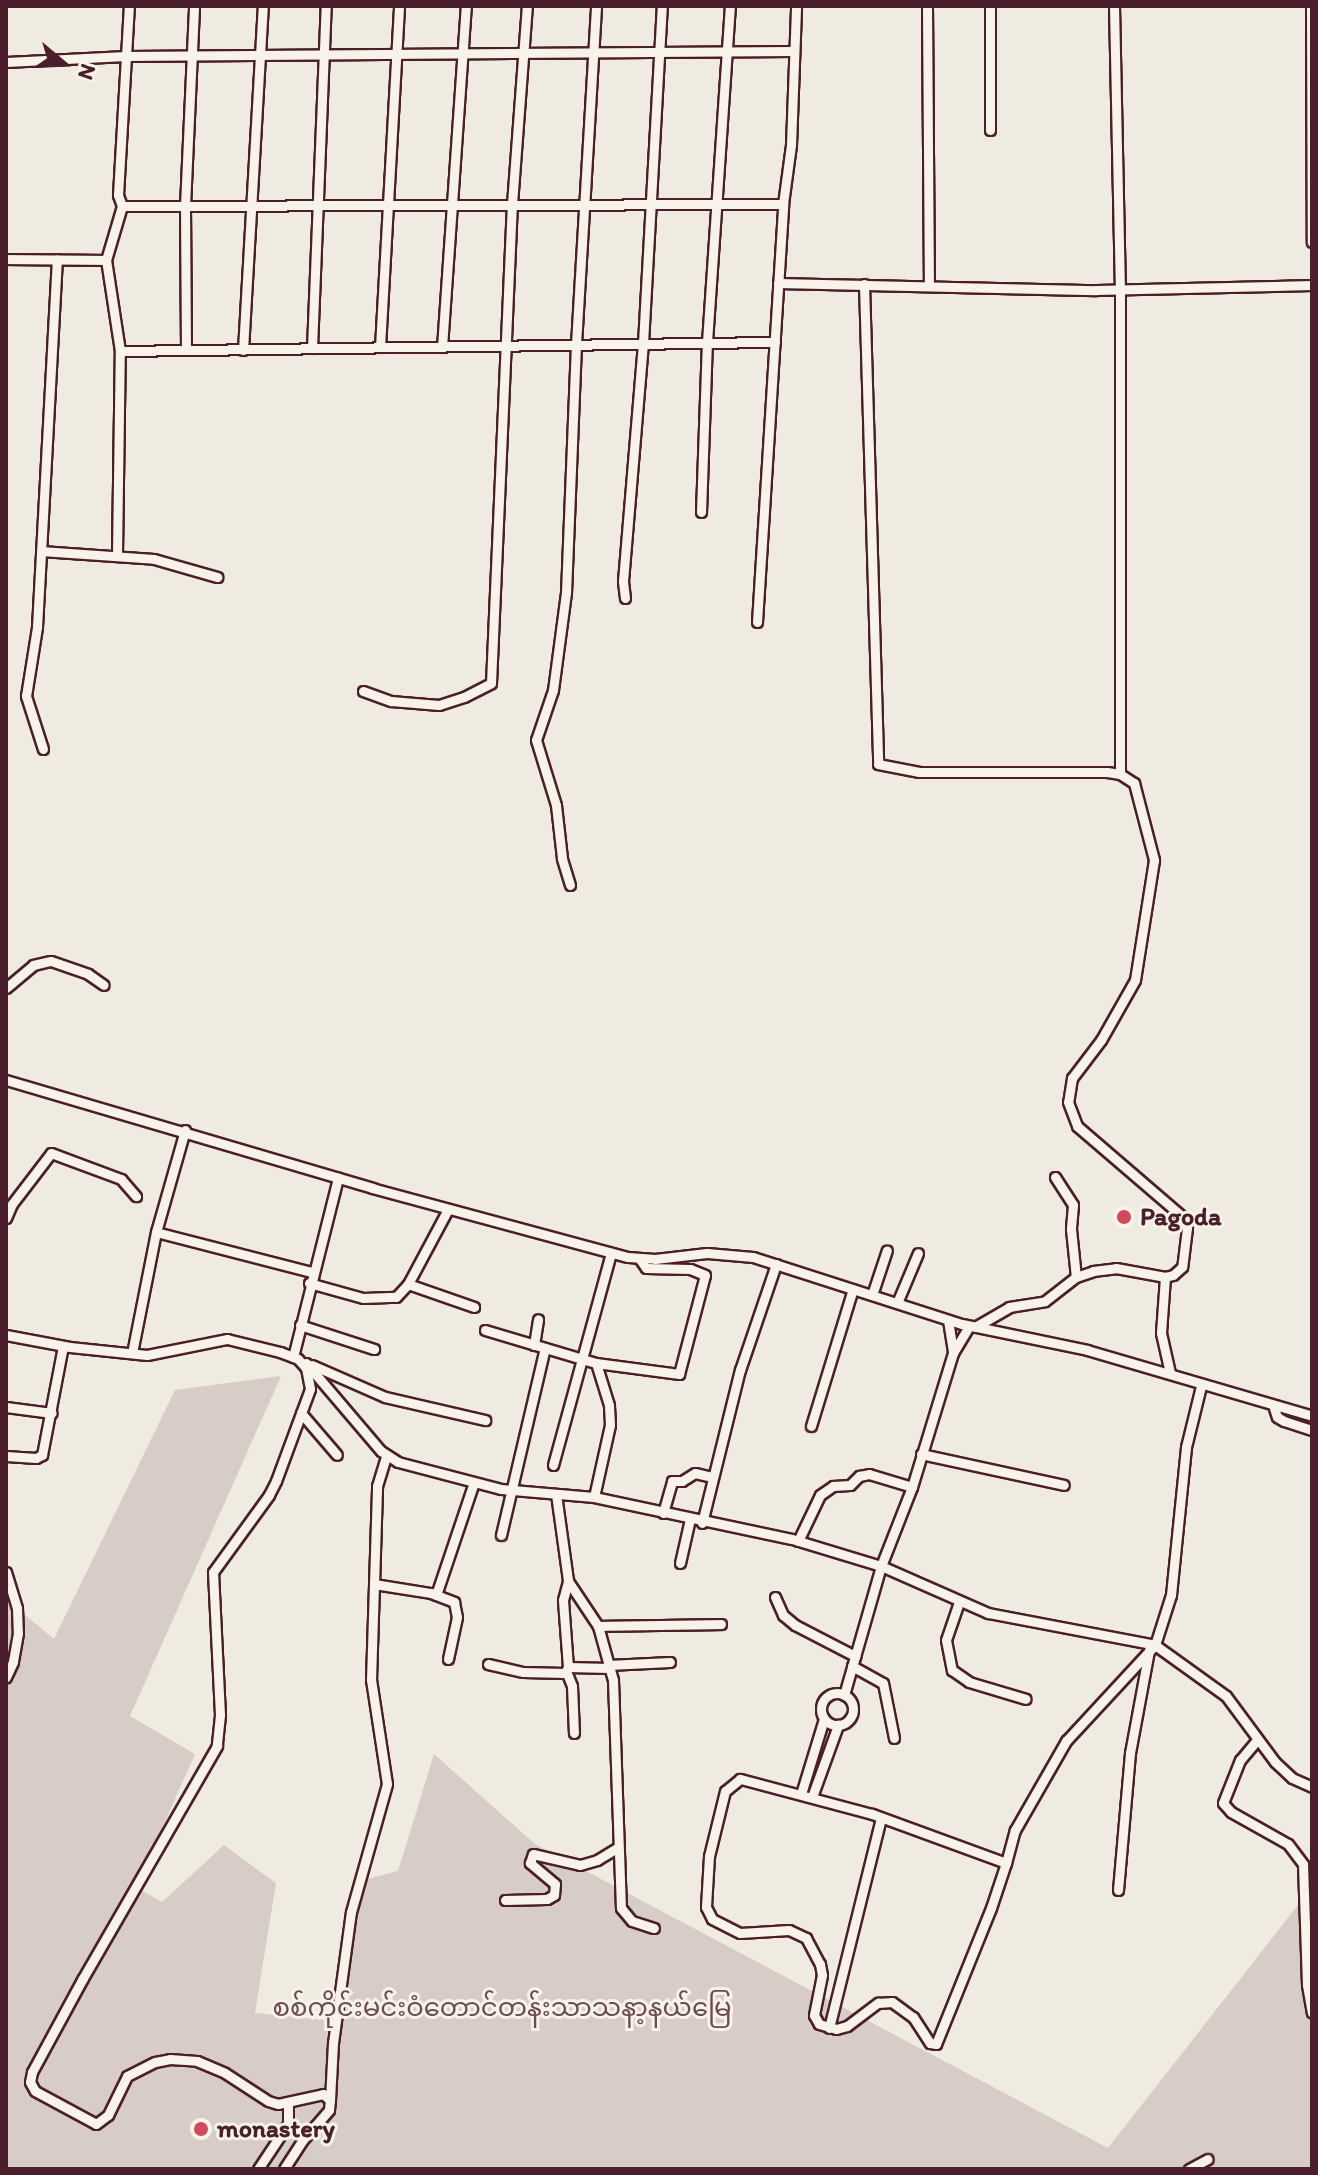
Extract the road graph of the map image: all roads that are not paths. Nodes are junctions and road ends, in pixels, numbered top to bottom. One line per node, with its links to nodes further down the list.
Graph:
1 (129, 6): 26 (street)
2 (194, 6): 24 (street)
3 (263, 6): 25 (street)
4 (326, 6): 23 (street)
5 (399, 6): 21 (street)
6 (466, 6): 22 (street)
7 (527, 6): 19 (street)
8 (596, 6): 20 (street)
9 (662, 6): 16 (street)
10 (730, 6): 17 (street)
11 (796, 6): 18 (street)
12 (927, 6): 46 (street)
13 (990, 6): 28 (street)
14 (1114, 6): 48 (street)
15 (1311, 6): 40 (street)
16 (660, 50): 17 (street); 20 (street); 31 (street)
17 (728, 51): 18 (street); 32 (street)
18 (793, 51): 33 (street)
19 (526, 52): 20 (street); 22 (street); 29 (street)
20 (592, 52): 30 (street)
21 (398, 53): 22 (street); 23 (street); 35 (street)
22 (465, 53): 36 (street)
23 (324, 54): 25 (street); 34 (street)
24 (190, 55): 25 (street); 26 (street); 38 (street)
25 (261, 55): 39 (street)
26 (126, 56): 27 (street); 37 (street)
27 (6, 62)
28 (990, 130)
29 (512, 204): 30 (street); 36 (street); 53 (street)
30 (583, 204): 31 (street); 52 (street)
31 (652, 204): 32 (street); 51 (street)
32 (716, 204): 33 (street); 49 (street)
33 (783, 204): 44 (street)
34 (319, 205): 35 (street); 39 (street); 56 (street)
35 (389, 205): 36 (street); 54 (street)
36 (452, 205): 55 (street)
37 (122, 206): 38 (street); 43 (street)
38 (185, 206): 39 (street); 57 (street)
39 (249, 206): 58 (street)
40 (1312, 242)
41 (6, 259): 42 (street)
42 (57, 260): 43 (street); 61 (street)
43 (106, 260): 59 (street)
44 (778, 283): 45 (street); 50 (street)
45 (864, 284): 46 (street); 68 (street)
46 (929, 285): 48 (street)
47 (1312, 285): 48 (street)
48 (1120, 289): 68 (street)
49 (707, 342): 50 (street); 51 (street); 60 (street)
50 (775, 342): 65 (street)
51 (643, 343): 52 (street); 64 (street)
52 (576, 344): 53 (street); 69 (street)
53 (508, 345): 55 (street); 66 (street)
54 (380, 347): 55 (street); 56 (street)
55 (442, 347)
56 (312, 348): 58 (street)
57 (186, 350): 58 (street); 59 (street)
58 (243, 350)
59 (120, 351): 62 (street)
60 (701, 512)
61 (41, 551): 62 (street); 67 (street)
62 (117, 554): 63 (street)
63 (217, 577)
64 (625, 598)
65 (757, 622)
66 (363, 691)
67 (43, 749)
68 (1120, 774): 88 (street)
69 (570, 885)
70 (104, 985): 71 (street)
71 (6, 988)
72 (6, 1080): 73 (street)
73 (185, 1130): 75 (street); 80 (street)
74 (1055, 1177): 87 (street)
75 (338, 1178): 78 (street); 86 (street)
76 (136, 1196): 77 (street)
77 (9, 1200): 79 (street)
78 (448, 1209): 82 (street); 90 (street)
79 (6, 1218)
80 (156, 1232): 86 (street); 104 (street)
81 (887, 1250): 92 (street)
82 (611, 1253): 84 (street); 107 (street)
83 (918, 1253): 93 (street)
84 (639, 1258): 85 (street); 109 (street)
85 (776, 1264): 91 (street); 125 (street)
86 (312, 1272): 89 (street)
87 (1076, 1277): 88 (street); 98 (street)
88 (1165, 1277): 110 (street)
89 (309, 1283): 90 (street); 97 (street)
90 (408, 1284): 94 (street)
91 (853, 1289): 92 (street); 118 (street)
92 (872, 1295): 93 (street)
93 (897, 1303): 96 (street)
94 (474, 1307)
95 (538, 1319): 102 (street)
96 (948, 1320): 98 (street); 105 (street)
97 (300, 1325): 103 (street); 106 (street)
98 (972, 1326): 105 (street); 110 (street)
99 (485, 1330): 102 (street)
100 (6, 1335): 101 (street)
101 (63, 1346): 104 (street); 114 (street)
102 (539, 1347): 107 (street); 129 (street)
103 (374, 1349)
104 (132, 1353): 106 (street)
105 (953, 1353): 120 (street)
106 (293, 1357): 108 (street)
107 (580, 1359): 109 (street); 124 (street)
108 (306, 1363): 115 (street); 117 (street); 123 (street)
109 (596, 1363): 131 (street)
110 (1170, 1373): 111 (street)
111 (1201, 1386): 113 (street); 147 (street)
112 (6, 1407): 114 (street)
113 (1274, 1408): 116 (street); 119 (street)
114 (52, 1413): 122 (street)
115 (301, 1413): 121 (street); 174 (street)
116 (1312, 1416)
117 (485, 1420)
118 (811, 1426)
119 (1312, 1430)
120 (921, 1454): 127 (street); 128 (street)
121 (337, 1455)
122 (6, 1456)
123 (386, 1456): 126 (street); 141 (street)
124 (553, 1465)
125 (713, 1477): 132 (street); 134 (street)
126 (474, 1482): 129 (street); 142 (street)
127 (1064, 1485)
128 (912, 1487): 136 (street); 138 (street)
129 (509, 1490): 130 (street); 135 (street)
130 (556, 1494): 131 (street); 140 (street)
131 (594, 1497): 132 (street)
132 (663, 1513): 133 (street)
133 (690, 1519): 134 (street); 137 (street)
134 (702, 1523): 136 (street)
135 (501, 1535)
136 (798, 1541): 138 (street)
137 (680, 1563)
138 (881, 1566): 144 (street); 149 (street)
139 (6, 1572): 154 (street)
140 (568, 1581): 146 (street); 153 (street)
141 (374, 1584): 142 (street); 173 (street)
142 (436, 1595): 148 (street)
143 (775, 1597): 149 (street)
144 (959, 1602): 147 (street); 156 (street)
145 (721, 1624): 146 (street)
146 (598, 1626): 152 (street)
147 (1152, 1648): 161 (street); 167 (street); 168 (street)
148 (448, 1659)
149 (853, 1661): 155 (street); 160 (street)
150 (670, 1662): 152 (street)
151 (488, 1664): 153 (street)
152 (608, 1666): 153 (street); 166 (street)
153 (567, 1669): 159 (street)
154 (6, 1677)
155 (844, 1695): 157 (street); 158 (street)
156 (1026, 1699)
157 (824, 1719): 158 (street); 163 (street)
158 (838, 1725): 164 (street)
159 (574, 1733)
160 (894, 1738)
161 (1257, 1740): 162 (street); 171 (street)
162 (1312, 1787)
163 (801, 1794): 164 (street); 172 (street)
164 (812, 1797): 165 (street)
165 (881, 1818): 167 (street); 172 (street)
166 (617, 1848): 169 (street); 170 (street)
167 (1006, 1863): 172 (street)
168 (1118, 1890)
169 (505, 1900)
170 (654, 1928)
171 (1312, 2013)
172 (829, 2028)
173 (330, 2100): 174 (street); 177 (street)
174 (288, 2102): 176 (street)
175 (1208, 2159): 178 (street)
176 (258, 2169)
177 (284, 2169)
178 (1189, 2169)

